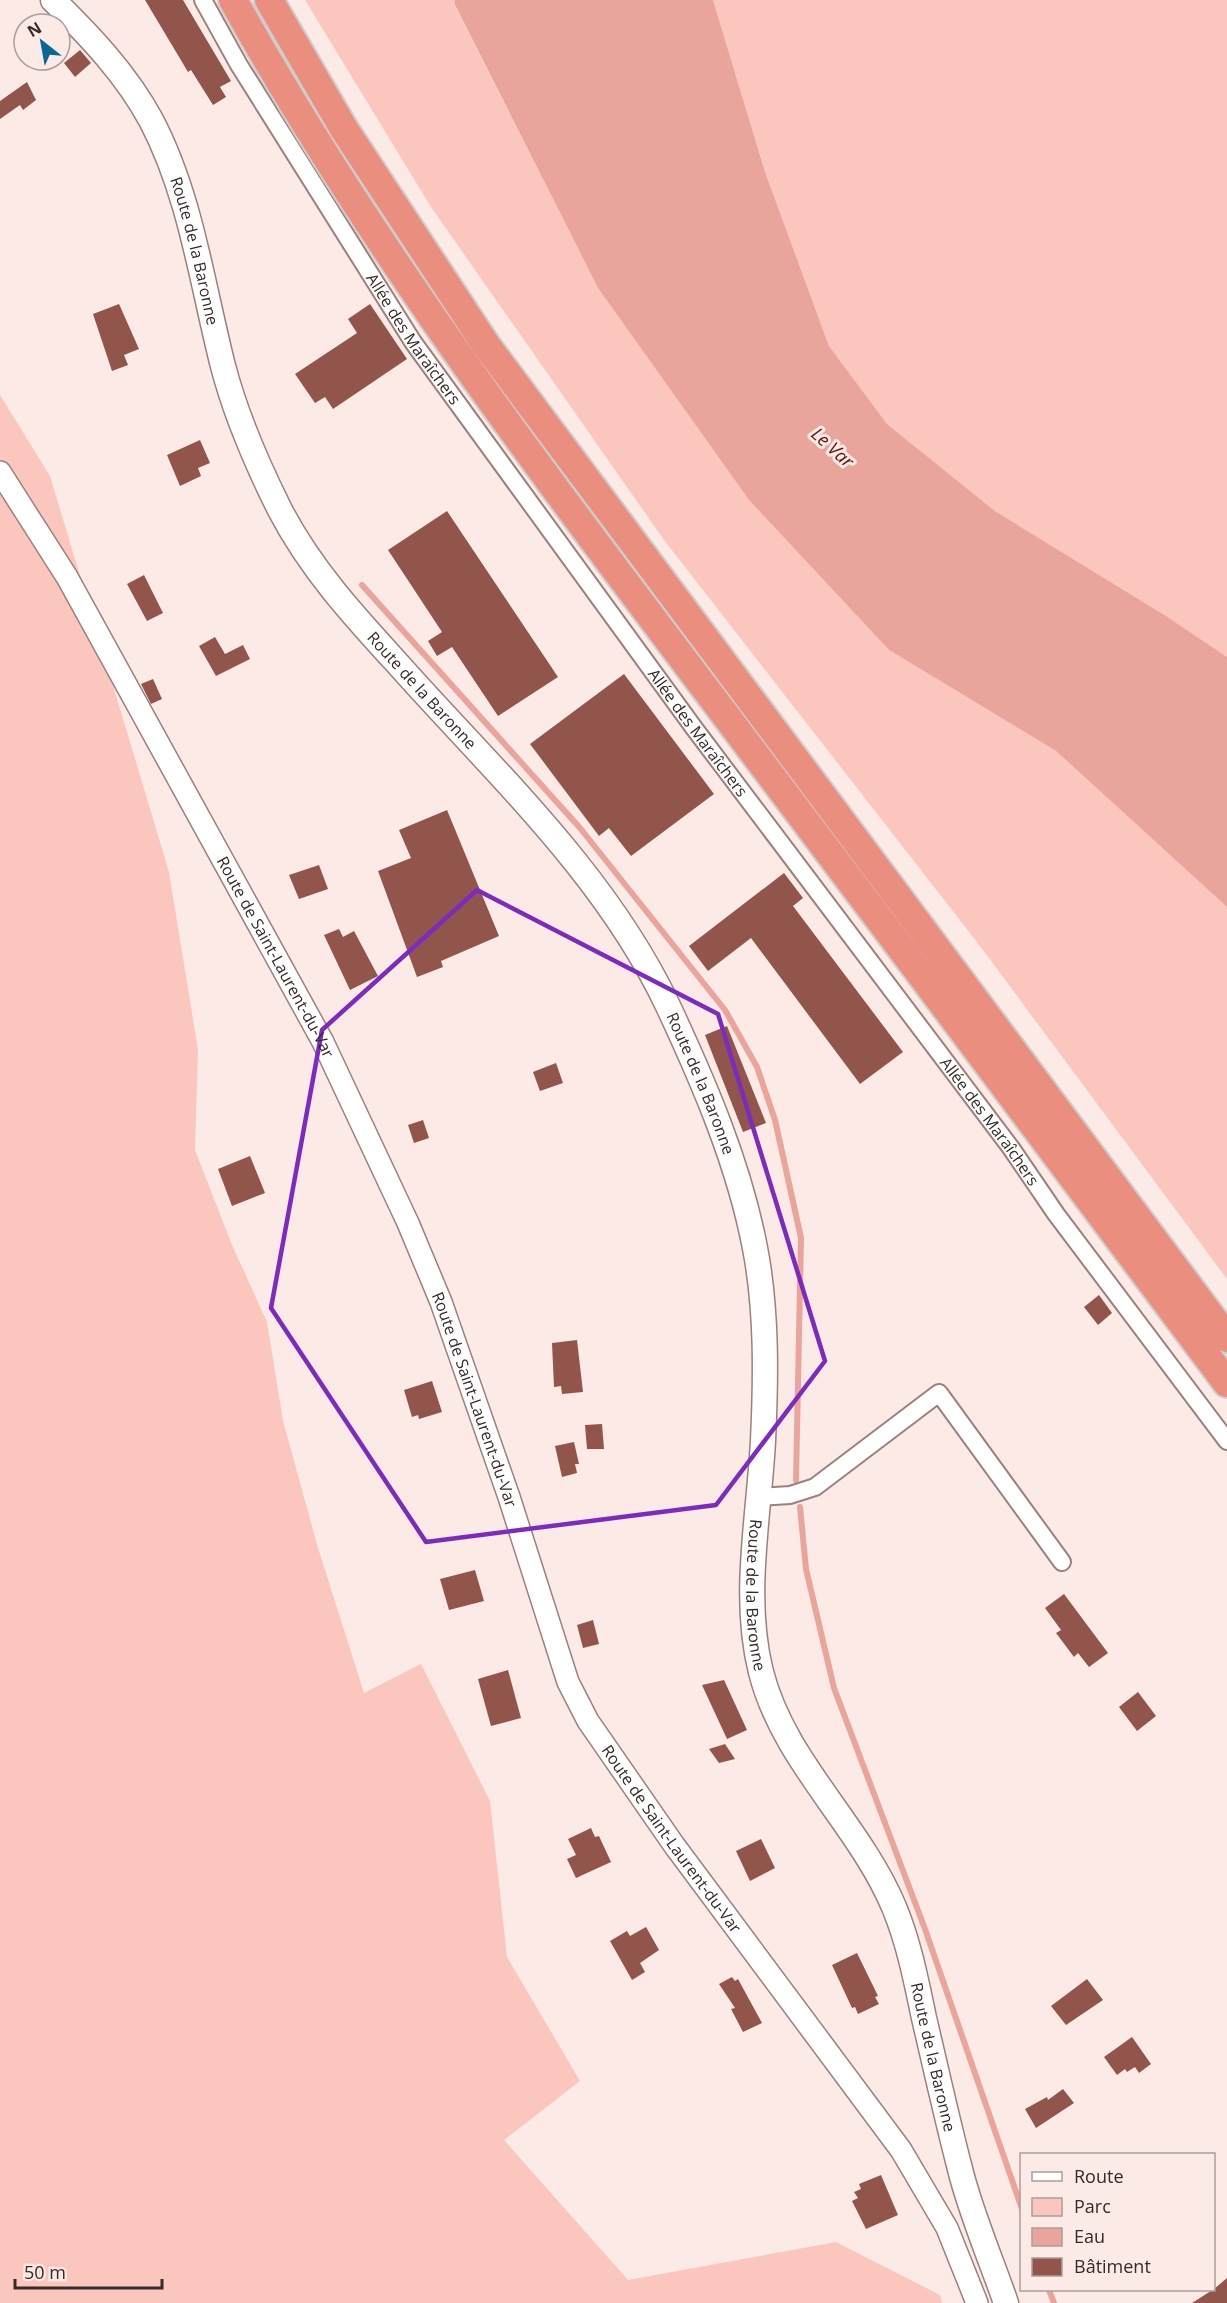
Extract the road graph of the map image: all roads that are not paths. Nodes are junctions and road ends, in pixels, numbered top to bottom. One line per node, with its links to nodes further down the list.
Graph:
1 (53, 0): 9 (main road, Route de la Baronne)
2 (203, 0): 8 (street, Allée des Maraîchers)
3 (233, 0): 7 (highway)
4 (269, 0): 6 (highway)
5 (0, 472): 11 (street, Route de Saint-Laurent-du-Var)
6 (1227, 1338)
7 (1227, 1383)
8 (1227, 1441)
9 (758, 1497): 10 (street); 12 (main road, Route de la Baronne)
10 (1062, 1562)
11 (977, 2303)
12 (1006, 2303)

